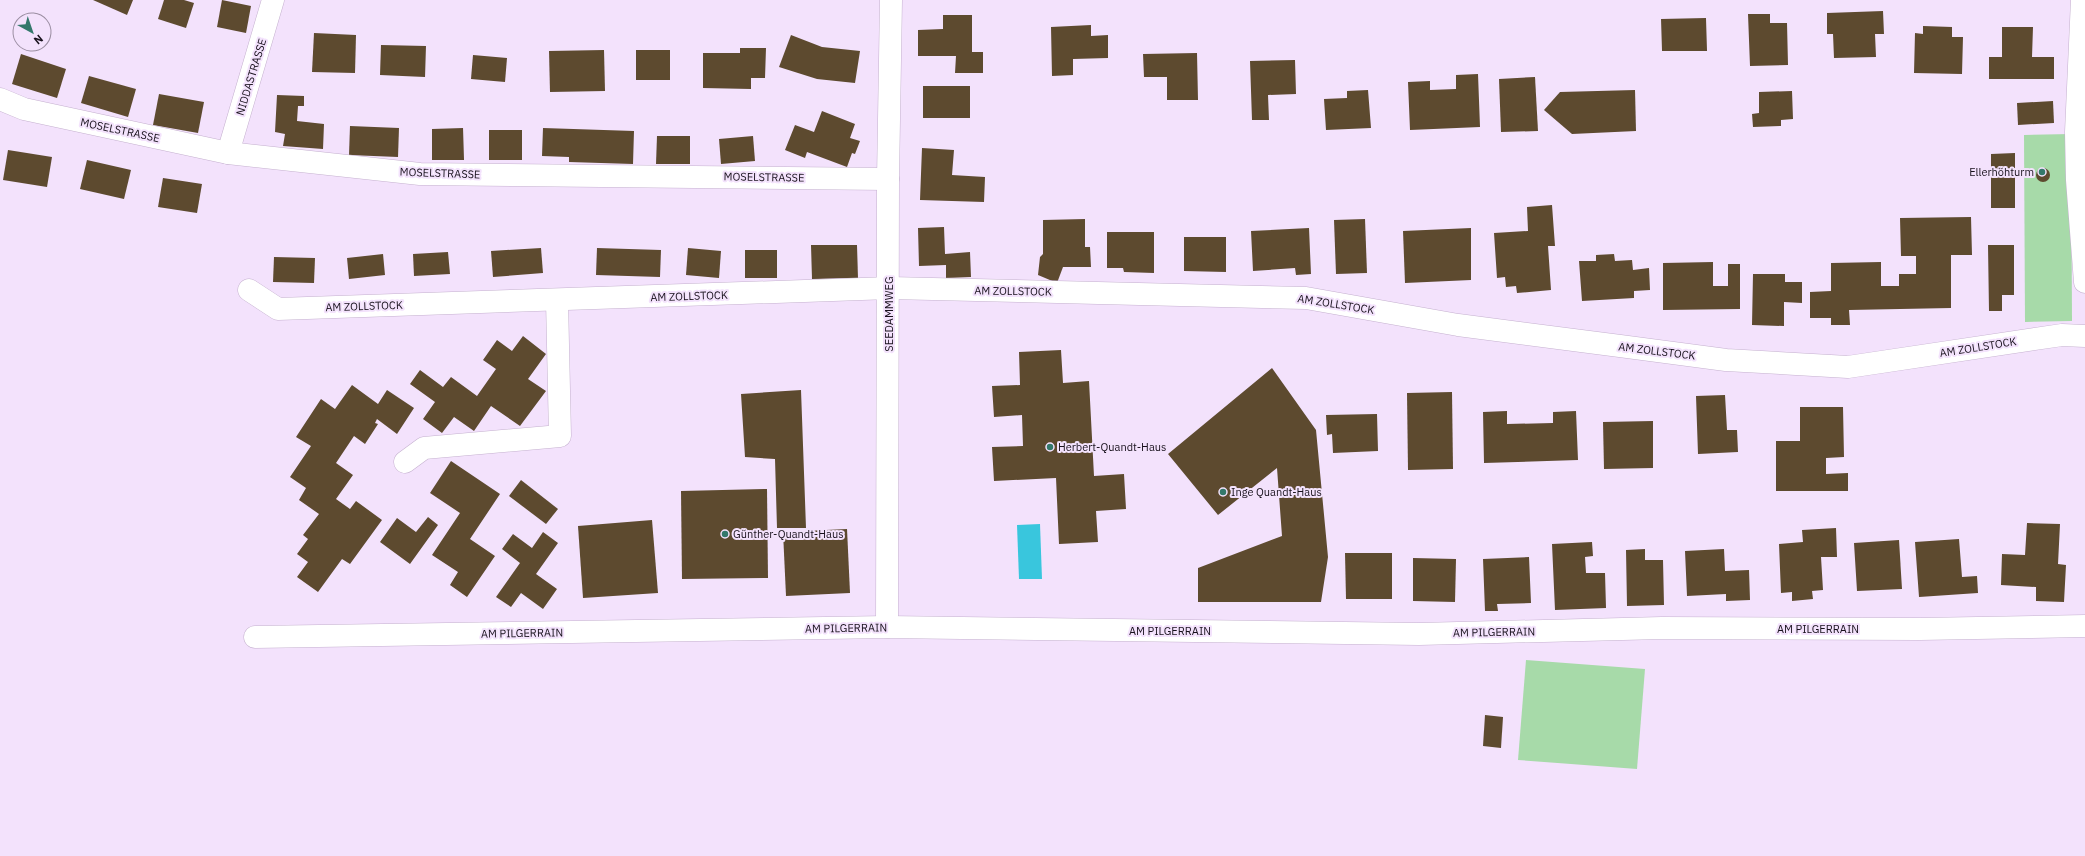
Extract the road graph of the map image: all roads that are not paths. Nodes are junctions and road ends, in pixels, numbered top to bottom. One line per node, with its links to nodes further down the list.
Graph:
1 (273, 0): 5 (street, NIDDASTRASSE)
2 (891, 0): 6 (street, SEEDAMMWEG)
3 (2082, 0): 7 (street)
4 (0, 99): 5 (street, MOSELSTRASSE)
5 (228, 153): 6 (street, MOSELSTRASSE)
6 (888, 179): 8 (street, SEEDAMMWEG)
7 (2085, 282)
8 (890, 288): 10 (street, AM ZOLLSTOCK); 11 (street, AM ZOLLSTOCK); 14 (street, SEEDAMMWEG)
9 (249, 290): 10 (street, AM ZOLLSTOCK)
10 (557, 300): 12 (street)
11 (2085, 336)
12 (405, 462)
13 (2085, 626): 14 (street, AM PILGERRAIN)
14 (887, 627): 15 (street, AM PILGERRAIN)
15 (255, 637)

